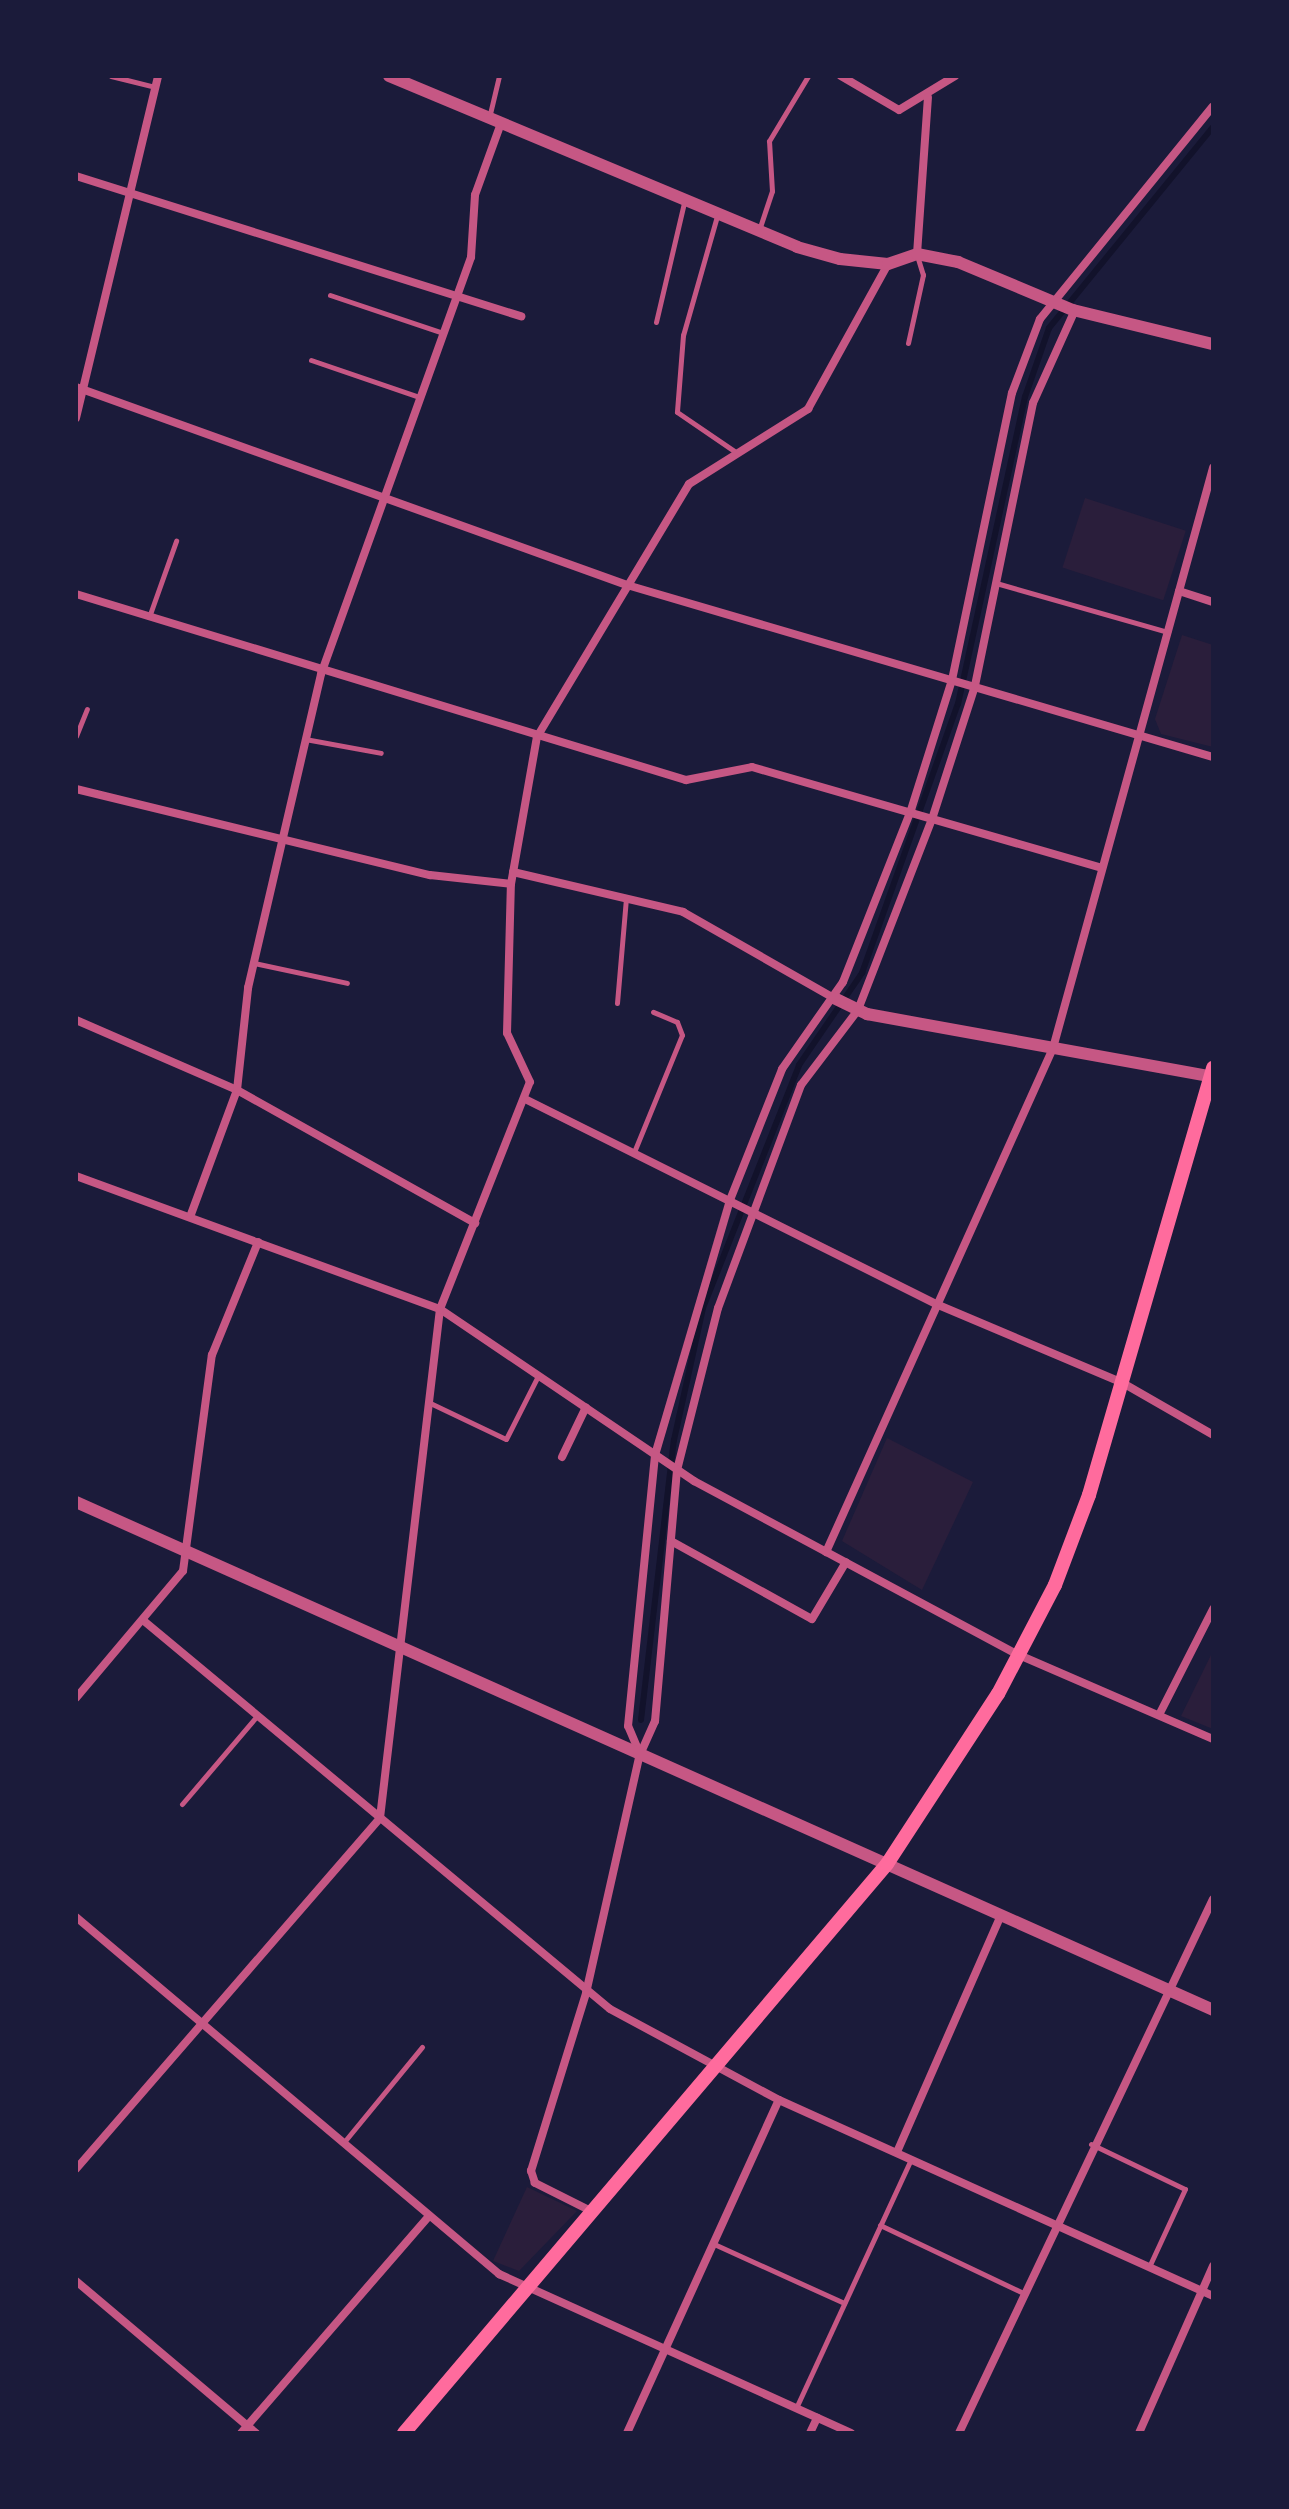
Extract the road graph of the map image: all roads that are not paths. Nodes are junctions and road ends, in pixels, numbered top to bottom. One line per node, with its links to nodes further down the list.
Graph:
1 (111, 76): 8 (lane)
2 (158, 76): 8 (street)
3 (389, 76): 11 (street)
4 (499, 76): 11 (lane)
5 (808, 76): 16 (lane)
6 (841, 76): 9 (street)
7 (952, 77): 9 (street)
8 (155, 87): 13 (street)
9 (928, 97): 17 (street)
10 (1213, 106): 21 (street)
11 (494, 124): 14 (street); 19 (street)
12 (76, 176): 13 (street)
13 (131, 189): 19 (street); 28 (street)
14 (684, 203): 15 (street); 23 (lane)
15 (717, 216): 16 (street); 31 (lane)
16 (757, 233): 18 (street)
17 (917, 254): 18 (street); 21 (street); 25 (lane)
18 (888, 264): 31 (street)
19 (458, 292): 22 (street); 24 (street)
20 (330, 295): 24 (lane)
21 (1067, 306): 26 (street); 35 (street); 43 (street)
22 (521, 316)
23 (656, 322)
24 (443, 333): 29 (street)
25 (908, 343)
26 (1213, 344)
27 (311, 360): 29 (lane)
28 (79, 388): 30 (street); 33 (street)
29 (419, 397): 33 (street)
30 (76, 418)
31 (738, 454): 36 (street)
32 (1213, 468): 37 (street)
33 (384, 495): 36 (street); 42 (street)
34 (176, 541): 40 (lane)
35 (996, 583): 41 (lane); 44 (street)
36 (627, 585): 43 (street); 48 (street)
37 (1179, 591): 39 (street); 41 (street)
38 (76, 594): 40 (street)
39 (1213, 602)
40 (148, 618): 42 (street)
41 (1168, 632): 47 (street)
42 (321, 674): 48 (street); 49 (street)
43 (954, 680): 44 (street); 53 (street)
44 (973, 686): 47 (street); 54 (street)
45 (87, 709): 46 (lane)
46 (76, 736)
47 (1140, 736): 51 (street); 56 (street)
48 (537, 737): 53 (street); 57 (street)
49 (304, 739): 50 (lane); 55 (street)
50 (381, 753)
51 (1213, 757)
52 (76, 789): 55 (street)
53 (912, 811): 54 (street); 63 (street)
54 (930, 818): 56 (street); 63 (street)
55 (280, 841): 58 (street); 60 (street)
56 (1102, 868): 66 (street)
57 (513, 872): 58 (street); 59 (street)
58 (511, 884): 69 (street)
59 (626, 898): 62 (lane); 63 (street)
60 (253, 963): 61 (lane); 68 (street)
61 (347, 983)
62 (617, 1003)
63 (844, 1004): 66 (street); 72 (street); 73 (street)
64 (653, 1012): 70 (lane)
65 (76, 1020): 68 (street)
66 (1053, 1048): 67 (street); 77 (street)
67 (1212, 1074): 80 (main road)
68 (237, 1090): 74 (street); 75 (street)
69 (525, 1099): 70 (street); 75 (street)
70 (634, 1152): 72 (street)
71 (76, 1176): 74 (street)
72 (730, 1200): 73 (street); 84 (street)
73 (751, 1210): 77 (street); 86 (street)
74 (190, 1217): 76 (street)
75 (475, 1223): 78 (street)
76 (258, 1242): 78 (street); 90 (street)
77 (936, 1304): 80 (street); 89 (street)
78 (440, 1309): 79 (street); 81 (street)
79 (539, 1375): 81 (lane); 82 (street)
80 (1121, 1382): 83 (street); 95 (main road)
81 (428, 1402): 94 (street)
82 (586, 1407): 84 (street); 85 (street)
83 (1213, 1435)
84 (655, 1455): 86 (street); 100 (street)
85 (562, 1457)
86 (677, 1470): 88 (street); 89 (street)
87 (76, 1502): 90 (street)
88 (671, 1541): 91 (street); 100 (street)
89 (826, 1552): 91 (street)
90 (190, 1553): 93 (street); 94 (street)
91 (846, 1562): 95 (street)
92 (1213, 1609): 97 (street)
93 (144, 1621): 96 (street); 98 (street)
94 (398, 1642): 100 (street); 102 (street)
95 (1019, 1655): 97 (street); 103 (main road)
96 (76, 1698)
97 (1159, 1715): 99 (street)
98 (257, 1716): 101 (lane); 102 (street)
99 (1213, 1739)
100 (640, 1754): 103 (street); 108 (street)
101 (182, 1804)
102 (380, 1818): 108 (street); 110 (street)
103 (887, 1864): 105 (street); 112 (main road)
104 (1213, 1899): 107 (street)
105 (1001, 1915): 107 (street); 116 (street)
106 (76, 1917): 110 (street)
107 (1164, 1989): 109 (street); 115 (street)
108 (586, 1993): 112 (street); 119 (street)
109 (1213, 2010)
110 (201, 2023): 114 (street); 118 (street)
111 (422, 2047): 114 (lane)
112 (715, 2067): 113 (street); 119 (main road)
113 (779, 2100): 116 (street); 123 (street)
114 (344, 2142): 120 (street)
115 (1091, 2144): 122 (street); 125 (lane)
116 (897, 2152): 117 (street)
117 (911, 2159): 121 (lane); 122 (street)
118 (76, 2169)
119 (591, 2211): 127 (main road)
120 (429, 2216): 127 (street); 135 (street)
121 (880, 2225): 129 (lane); 131 (lane)
122 (1055, 2227): 125 (street); 129 (street)
123 (714, 2244): 131 (lane); 132 (street)
124 (1213, 2266): 128 (street)
125 (1149, 2268): 128 (street)
126 (76, 2281): 135 (street)
127 (529, 2286): 132 (street); 137 (main road)
128 (1202, 2291): 130 (street); 142 (street)
129 (1023, 2293): 141 (street)
130 (1213, 2296)
131 (844, 2303): 133 (lane)
132 (665, 2348): 133 (street); 138 (street)
133 (796, 2408): 134 (street)
134 (817, 2418): 139 (street); 140 (street)
135 (244, 2429): 136 (street)
136 (256, 2433)
137 (404, 2433)
138 (627, 2433)
139 (810, 2433)
140 (851, 2433)
141 (959, 2433)
142 (1139, 2433)

